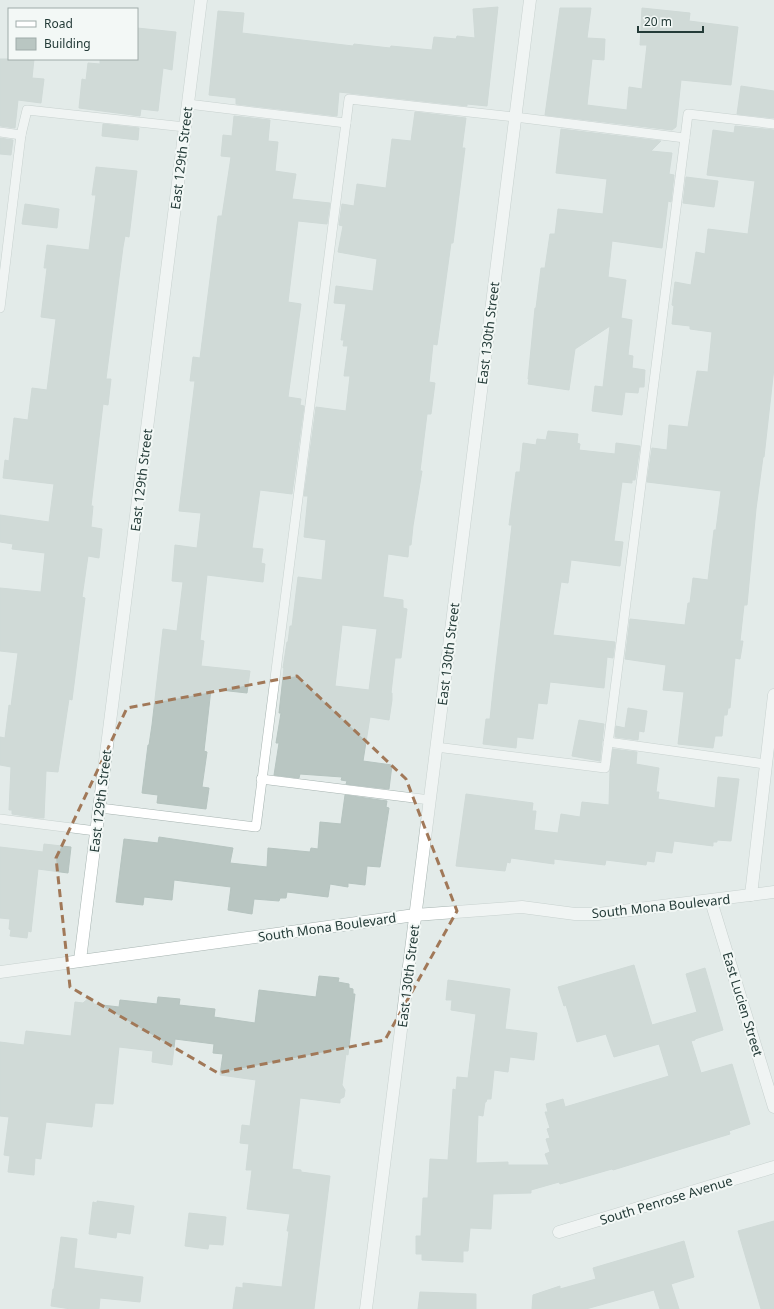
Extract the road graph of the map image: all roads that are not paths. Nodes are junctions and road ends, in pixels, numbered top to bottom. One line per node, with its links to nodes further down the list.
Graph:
1 (201, 0): 3 (street, East 129th Street)
2 (530, 0): 4 (street, East 130th Street)
3 (188, 104): 5 (lane); 7 (street, East 129th Street)
4 (516, 117): 5 (lane); 10 (lane); 15 (street, East 130th Street)
5 (346, 123): 17 (lane)
6 (774, 124): 10 (lane)
7 (185, 127): 9 (lane); 19 (street, East 129th Street)
8 (0, 132): 9 (lane)
9 (21, 135): 11 (lane)
10 (685, 138): 14 (lane)
11 (0, 308)
12 (774, 695): 13 (street)
13 (773, 715): 16 (street)
14 (608, 742): 15 (lane); 16 (lane)
15 (436, 747): 18 (street, East 130th Street)
16 (765, 764): 23 (street)
17 (262, 779): 18 (lane); 19 (lane)
18 (430, 800): 25 (street, East 130th Street)
19 (100, 808): 21 (street, East 129th Street)
20 (0, 819): 21 (lane)
21 (96, 831): 26 (street, East 129th Street)
22 (774, 892): 23 (street, South Mona Boulevard)
23 (751, 895): 24 (street, South Mona Boulevard)
24 (711, 900): 25 (street, South Mona Boulevard); 28 (street, East Lucien Street)
25 (415, 915): 26 (street, South Mona Boulevard); 31 (street, East 130th Street)
26 (80, 960): 27 (street, South Mona Boulevard)
27 (0, 972)
28 (774, 1107)
29 (774, 1167): 30 (street, South Penrose Avenue)
30 (559, 1232)
31 (366, 1309)

